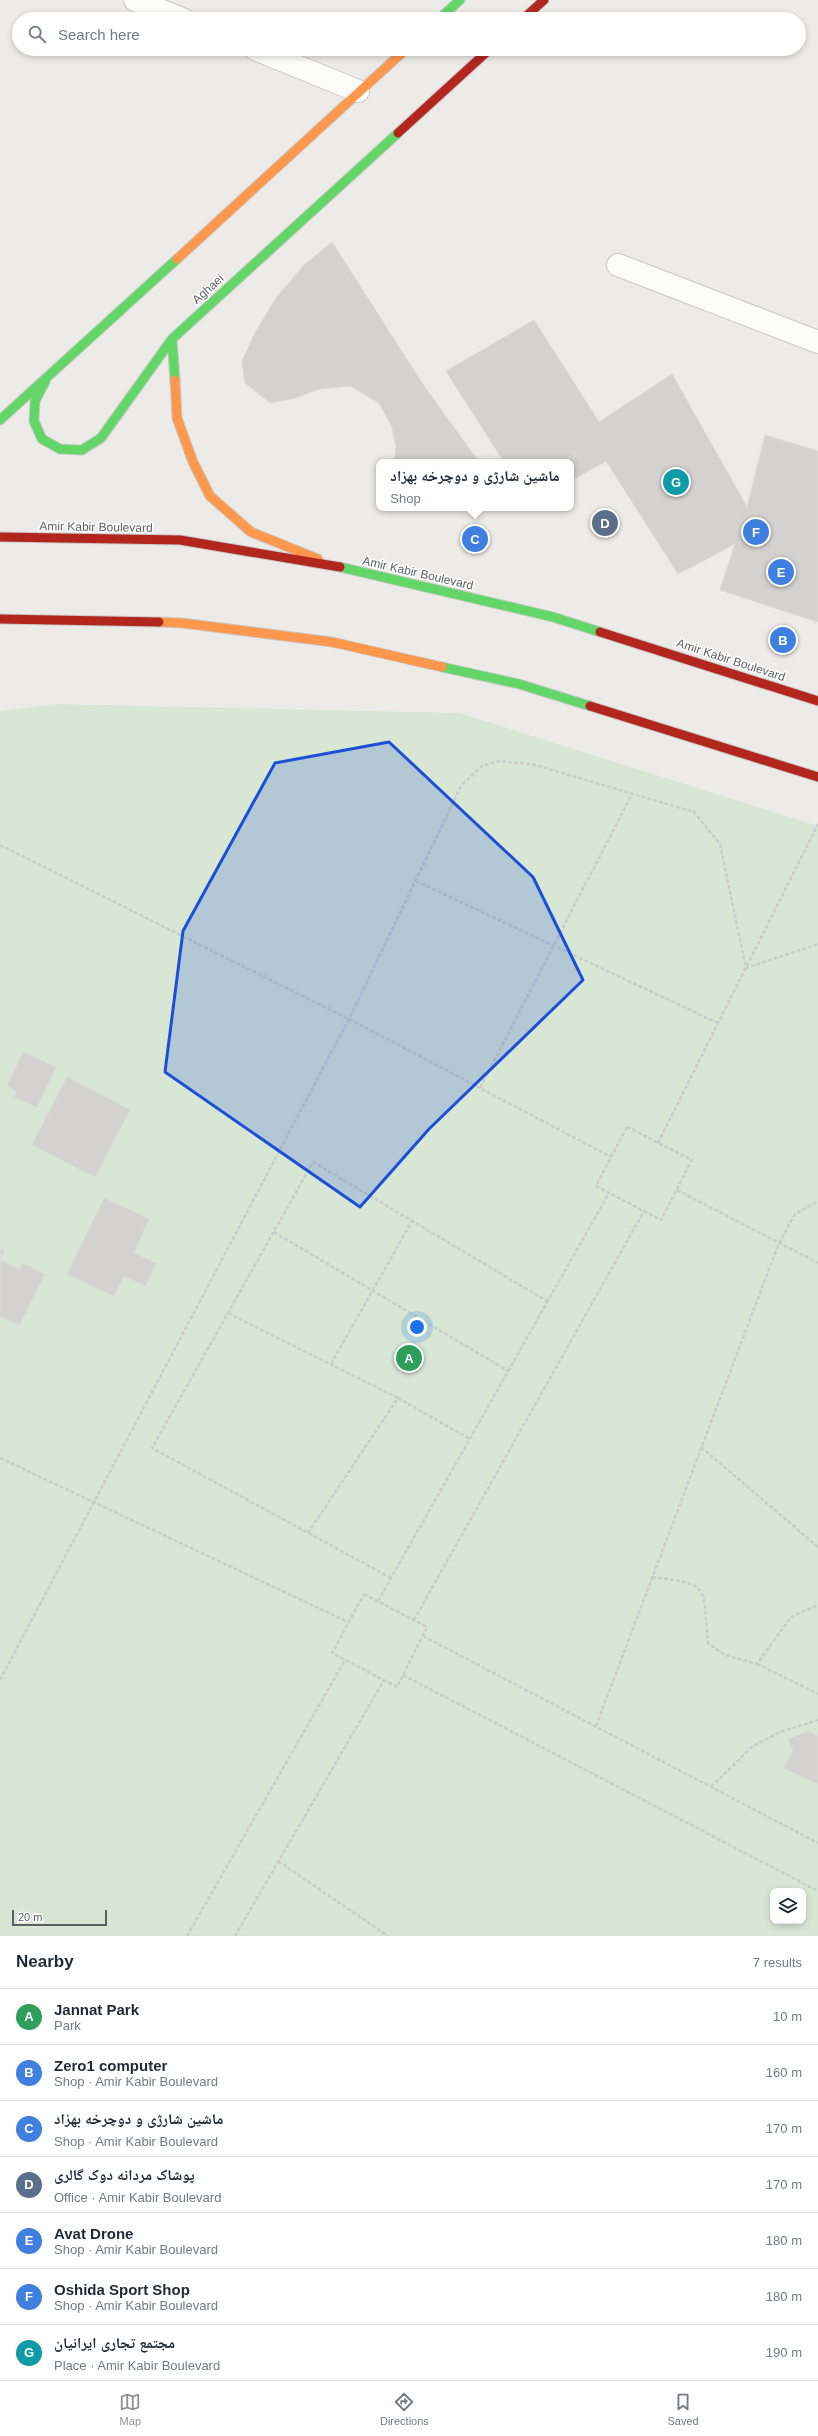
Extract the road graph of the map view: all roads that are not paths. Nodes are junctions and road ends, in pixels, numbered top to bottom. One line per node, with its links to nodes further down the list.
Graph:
1 (135, 0): 4 (street)
2 (460, 0): 5 (main road)
3 (544, 0): 6 (main road)
4 (165, 12)
5 (447, 12)
6 (531, 12)
7 (272, 56): 10 (street)
8 (398, 56): 10 (main road)
9 (482, 56): 12 (main road, Aghaei)
10 (358, 91): 14 (main road)
11 (618, 266): 13 (street)
12 (172, 339): 14 (main road, Aghaei); 17 (main road)
13 (818, 342)
14 (50, 374): 15 (main road)
15 (0, 420)
16 (0, 537): 17 (main road, Amir Kabir Boulevard)
17 (336, 566): 19 (main road, Amir Kabir Boulevard)
18 (0, 619): 20 (main road)
19 (818, 701)
20 (818, 777)

